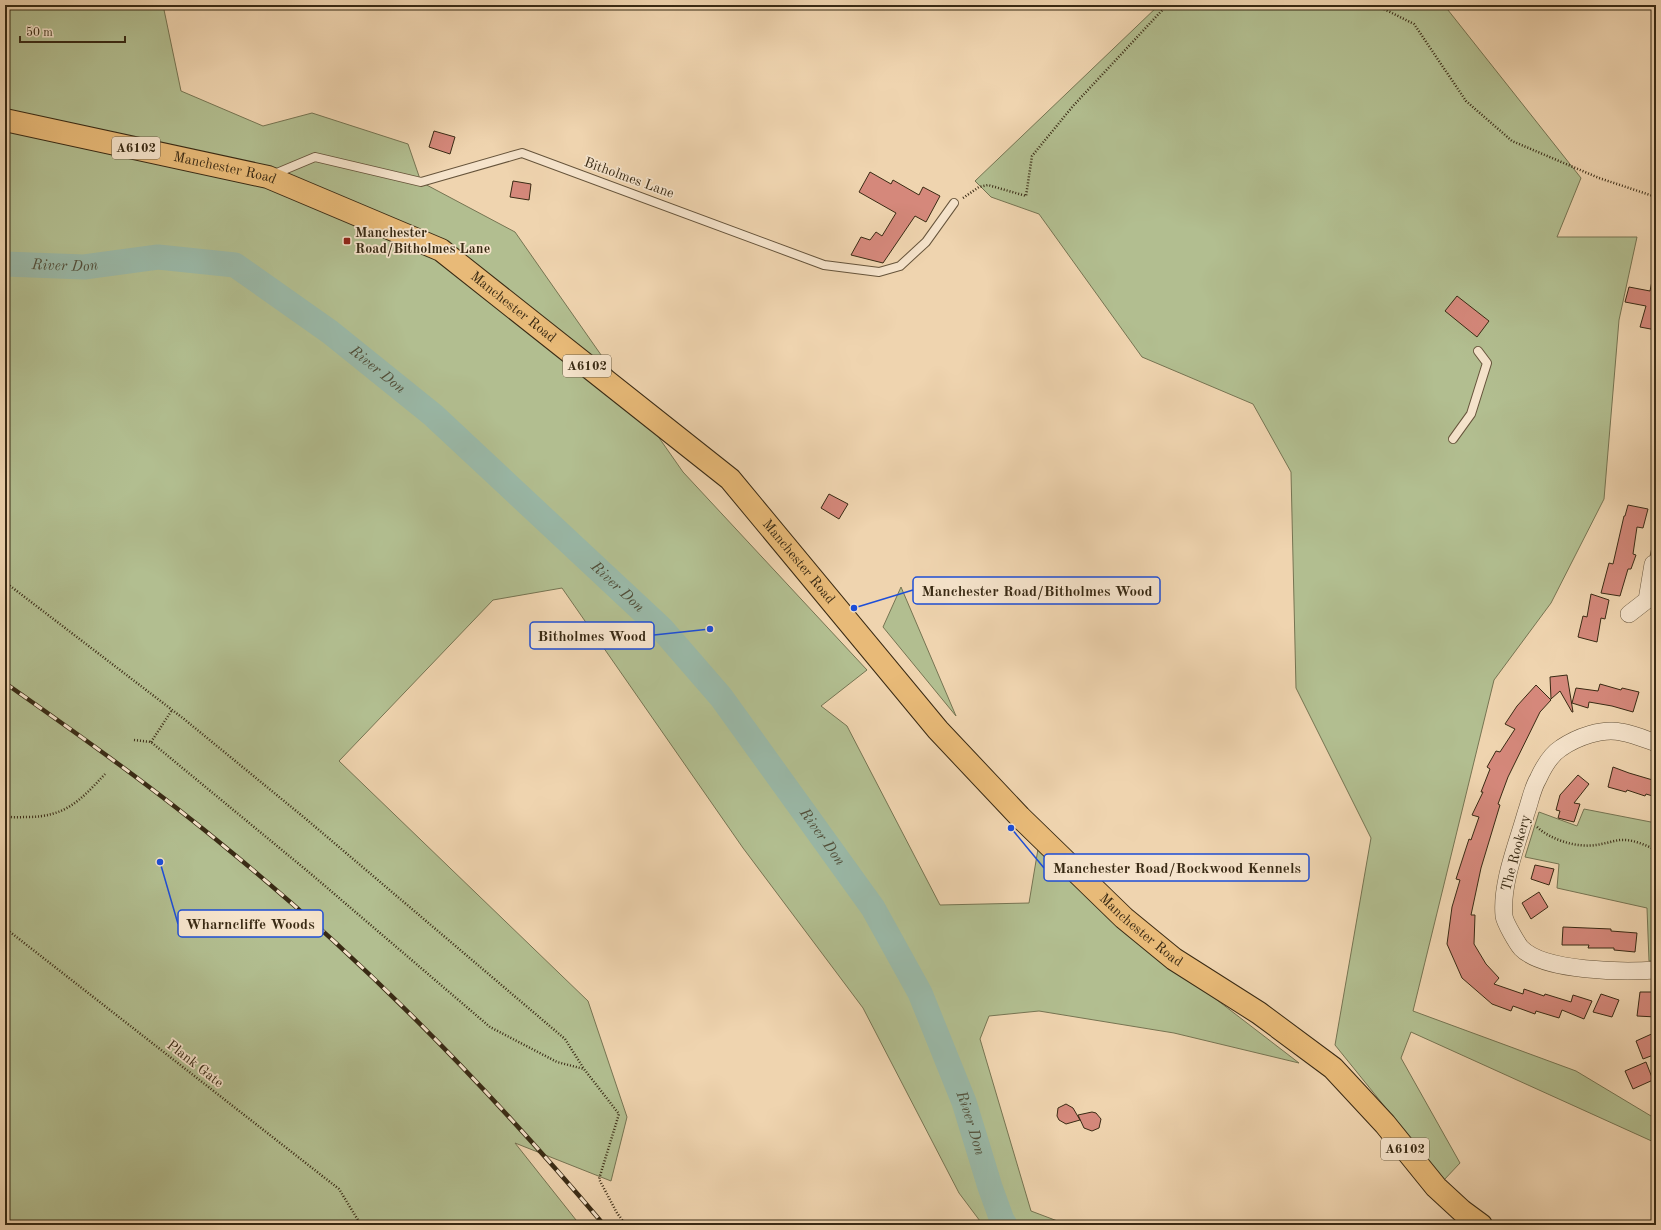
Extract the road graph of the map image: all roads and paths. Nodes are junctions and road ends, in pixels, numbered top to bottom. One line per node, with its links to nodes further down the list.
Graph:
1 (1167, 5): 6 (path)
2 (1376, 5): 5 (path)
3 (5, 120): 4 (main road, Manchester Road / A6102)
4 (268, 177): 6 (lane, Bitholmes Lane); 26 (main road, Manchester Road / A6102)
5 (1656, 197)
6 (954, 203)
7 (1478, 351): 8 (lane)
8 (1453, 439)
9 (1654, 557): 11 (street)
10 (5, 582): 13 (path)
11 (1652, 603): 12 (street)
12 (1629, 614)
13 (172, 710): 15 (path); 23 (path)
14 (134, 740): 15 (path)
15 (151, 742): 23 (path)
16 (1656, 743): 22 (street, The Rookery)
17 (105, 774): 18 (path)
18 (5, 816)
19 (1536, 826): 20 (path)
20 (1656, 850)
21 (5, 928): 24 (path, Plank Gate)
22 (1656, 970)
23 (584, 1069): 25 (path)
24 (361, 1225)
25 (626, 1225)
26 (1481, 1225)

